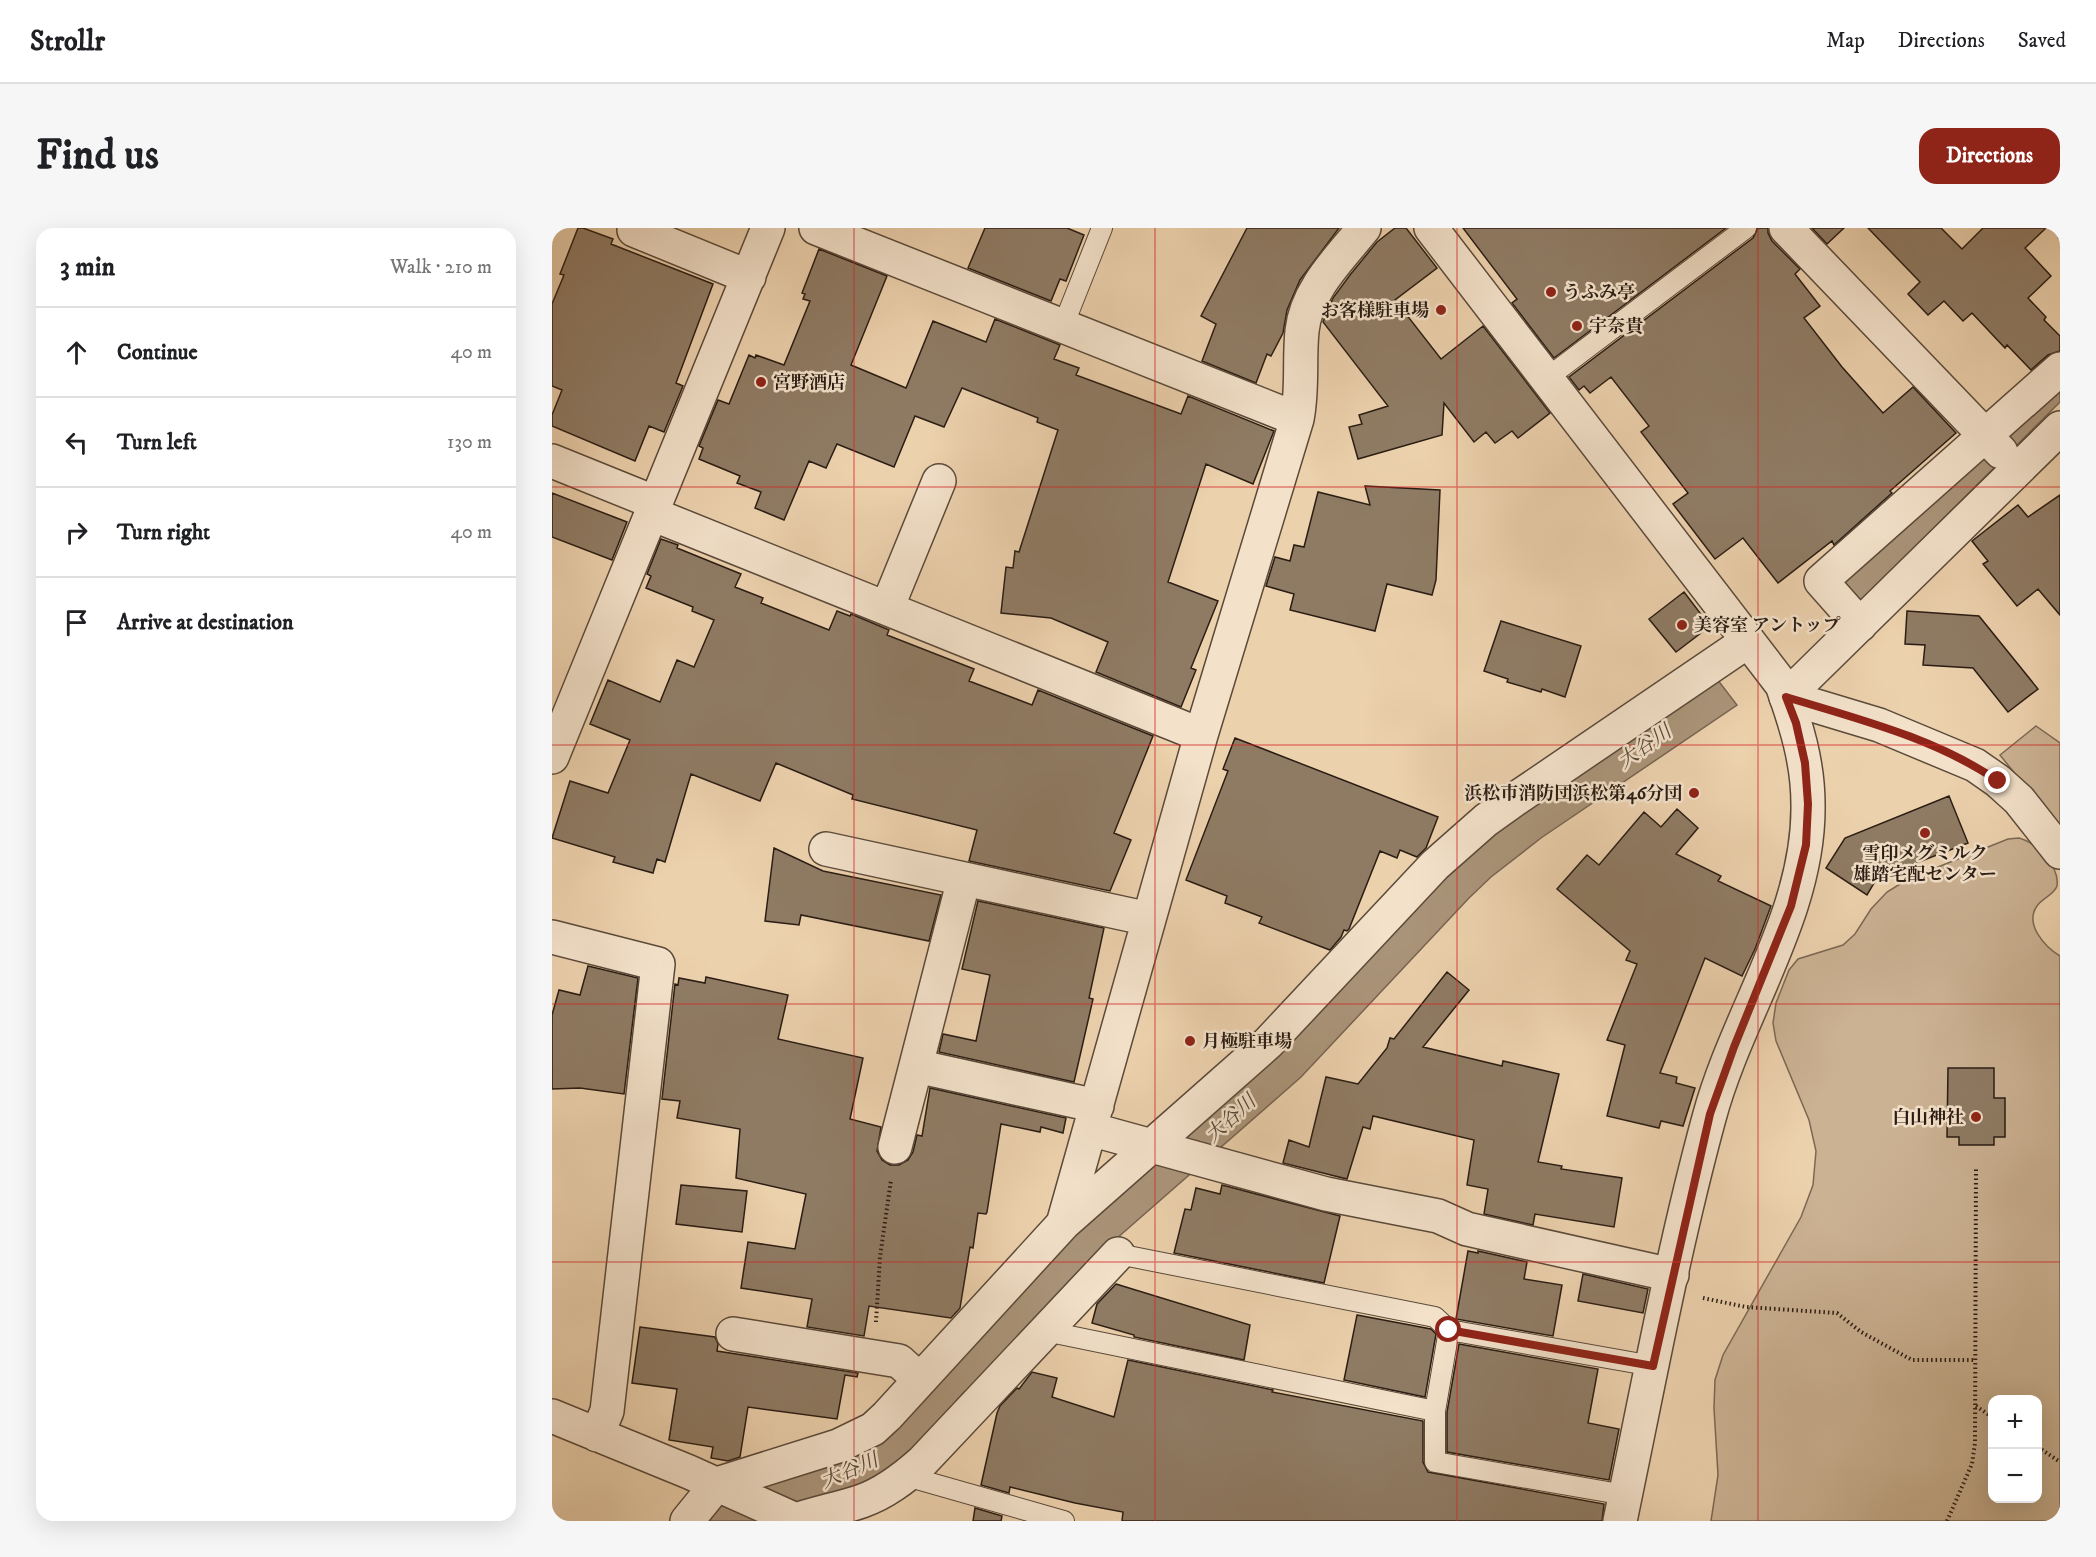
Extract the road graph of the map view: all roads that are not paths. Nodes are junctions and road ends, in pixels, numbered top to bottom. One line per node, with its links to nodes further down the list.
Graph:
1 (768, 228): 9 (street)
2 (816, 228): 10 (street)
3 (1102, 228): 10 (lane)
4 (1364, 228): 13 (street)
5 (1431, 228): 12 (street)
6 (1746, 228): 12 (lane)
7 (1786, 228): 15 (street)
8 (634, 230): 9 (street)
9 (749, 277): 18 (street)
10 (1063, 326): 13 (street)
11 (2060, 369): 15 (street)
12 (1547, 378): 21 (street)
13 (1297, 419): 23 (street)
14 (2060, 428): 15 (street)
15 (2000, 452): 20 (street); 20 (street)
16 (552, 461): 18 (street)
17 (939, 481): 19 (street)
18 (654, 509): 19 (street); 24 (street)
19 (888, 608): 23 (street)
20 (1860, 625): 22 (street)
21 (1748, 641): 22 (street); 33 (street)
22 (1786, 697): 26 (street); 36 (street)
23 (1201, 735): 28 (street)
24 (552, 757)
25 (826, 849): 27 (street)
26 (2060, 852)
27 (964, 879): 28 (street); 30 (street)
28 (1149, 919): 31 (street)
29 (552, 937): 44 (street)
30 (916, 1066): 31 (street); 32 (street)
31 (1093, 1117): 33 (street); 34 (street)
32 (895, 1147)
33 (1158, 1148): 34 (street); 36 (street)
34 (1063, 1224): 41 (street)
35 (1118, 1254): 37 (lane); 38 (street)
36 (1670, 1283): 40 (street)
37 (1449, 1330): 40 (lane); 42 (lane)
38 (1046, 1331): 42 (lane); 45 (street)
39 (733, 1334): 41 (street)
40 (1653, 1366): 47 (street)
41 (920, 1380): 46 (street)
42 (1435, 1412): 47 (lane)
43 (552, 1416): 44 (street)
44 (597, 1435): 46 (street)
45 (906, 1476): 48 (street); 50 (lane)
46 (727, 1489): 48 (street); 49 (street)
47 (1622, 1508)
48 (792, 1519)
49 (687, 1521)
50 (1064, 1521)

